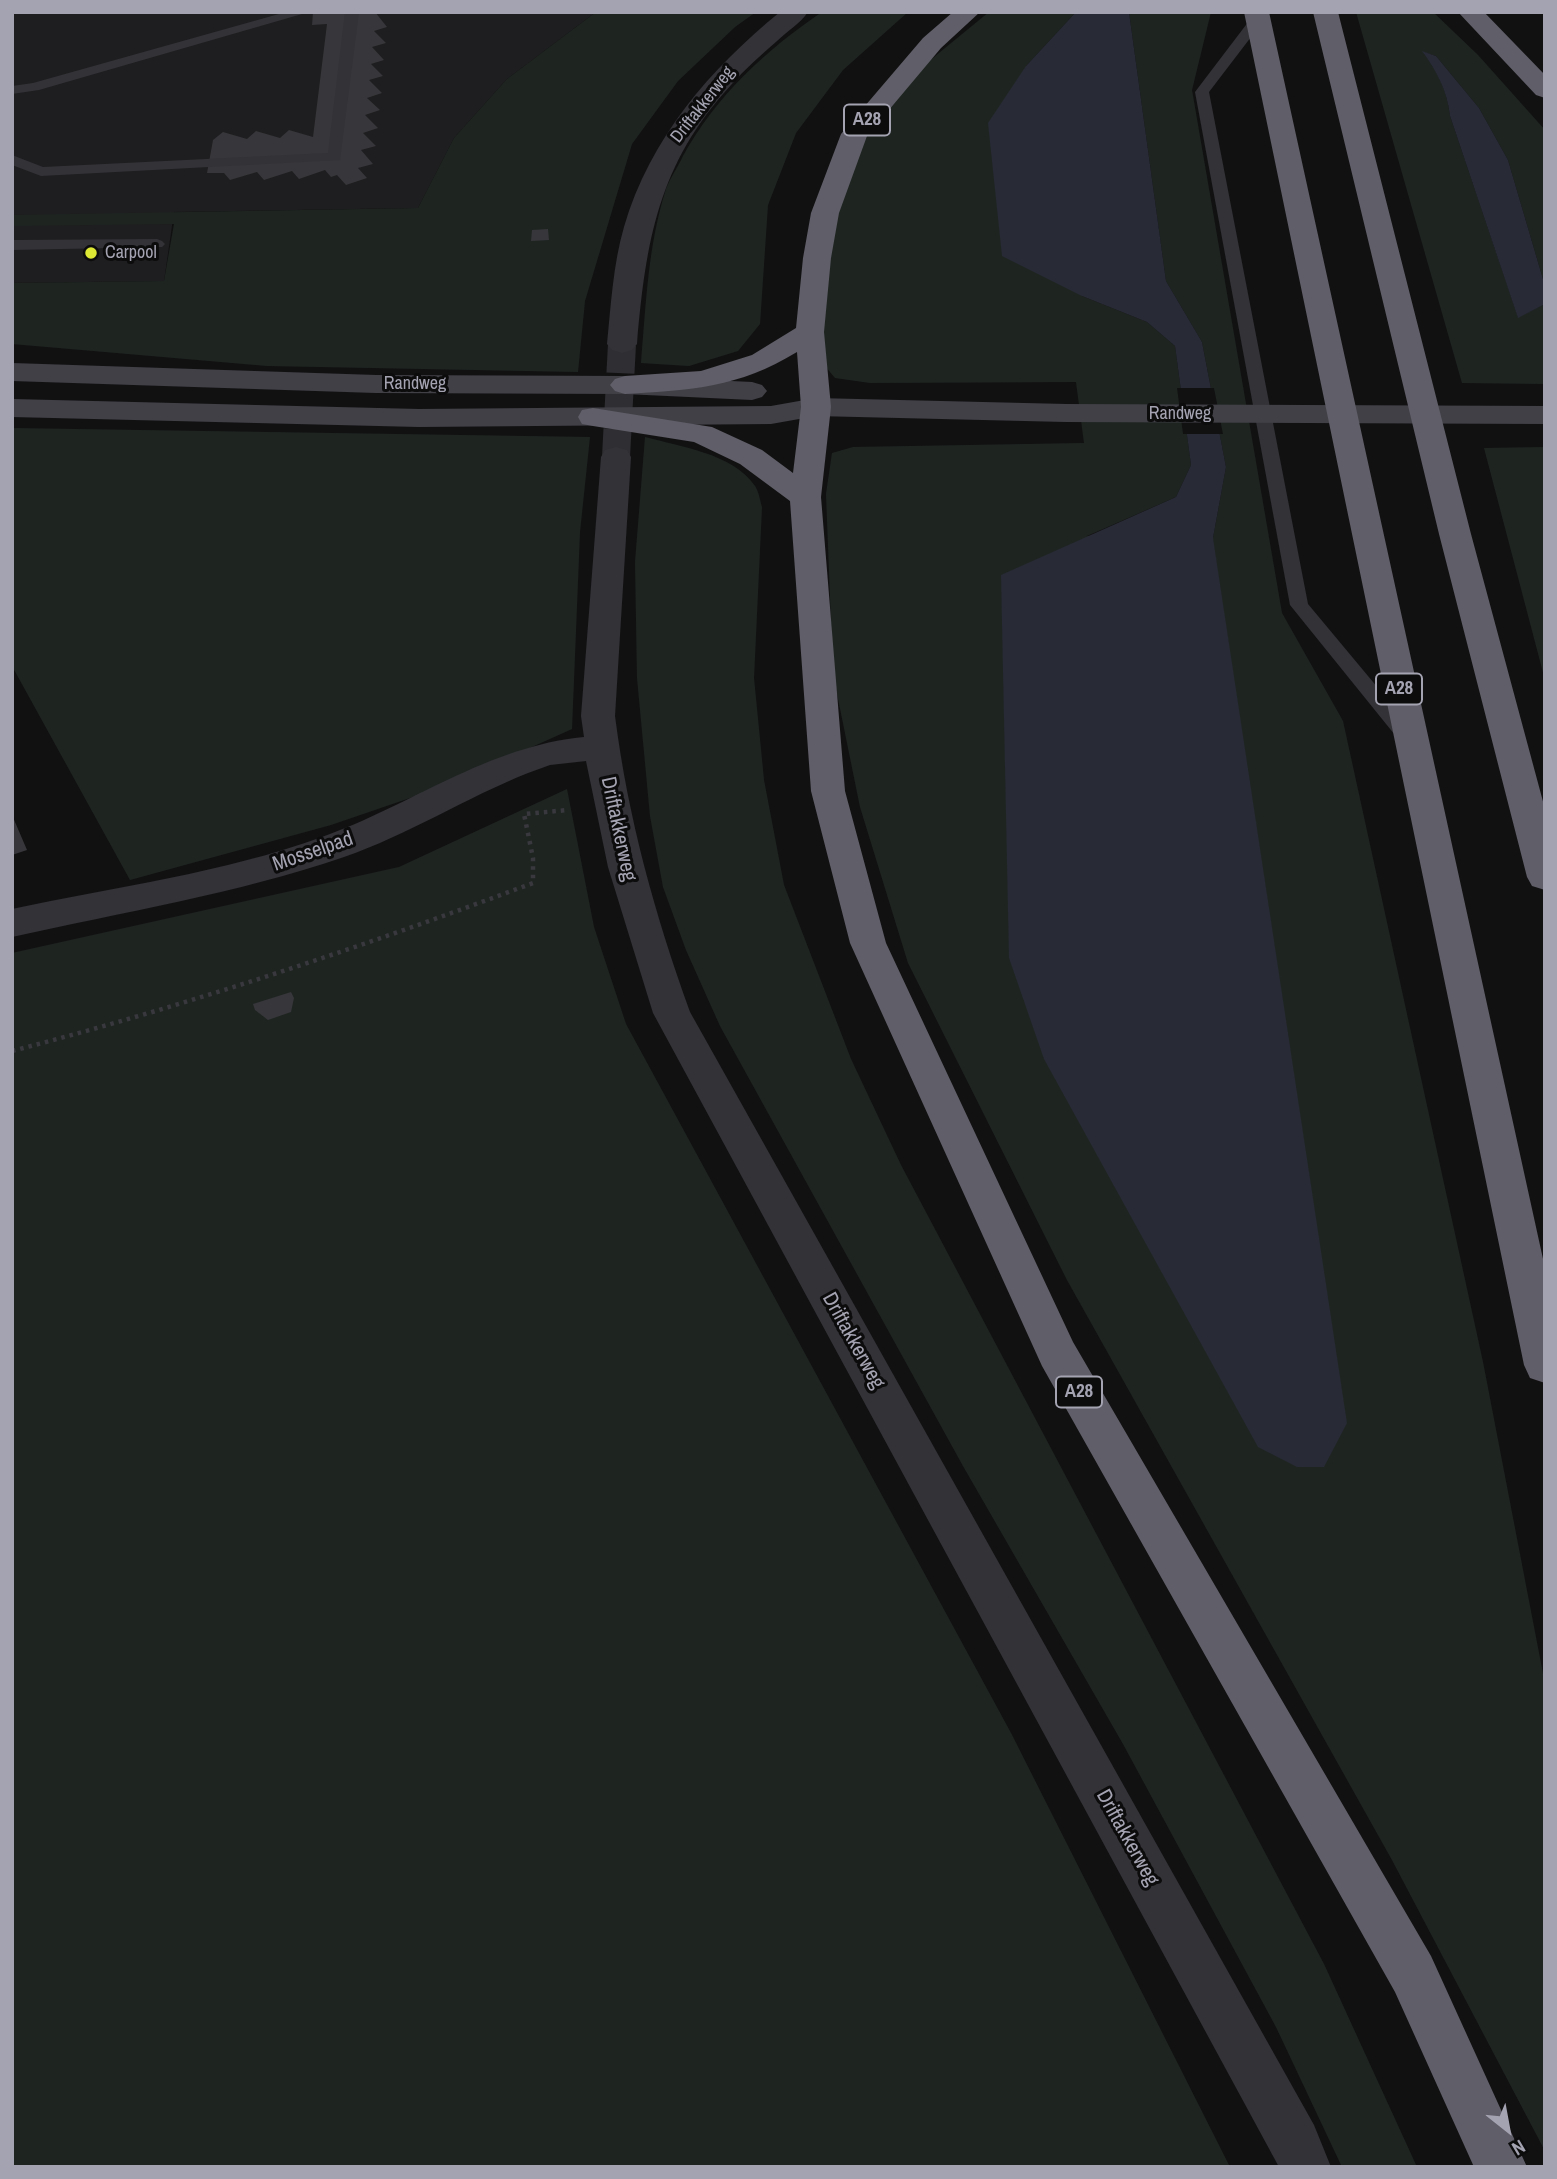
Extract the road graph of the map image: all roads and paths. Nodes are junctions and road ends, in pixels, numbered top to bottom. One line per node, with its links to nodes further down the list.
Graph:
1 (302, 12): 8 (lane)
2 (352, 12): 10 (lane)
3 (796, 12): 14 (street, Driftakkerweg)
4 (968, 12): 13 (highway, A28)
5 (1325, 12): 26 (highway)
6 (1470, 12): 9 (highway)
7 (1257, 16): 23 (highway, A28); 23 (lane)
8 (12, 90)
9 (1545, 90)
10 (12, 159)
11 (157, 244): 12 (lane)
12 (12, 245)
13 (810, 332): 16 (highway); 17 (highway, A28)
14 (622, 344)
15 (12, 372): 16 (main road, Randweg)
16 (625, 385): 17 (main road, Randweg)
17 (816, 407): 19 (main road, Randweg); 20 (main road, Randweg); 22 (highway, A28)
18 (12, 408): 20 (main road, Randweg)
19 (1545, 415)
20 (593, 417): 22 (highway)
21 (617, 457): 24 (street, Driftakkerweg)
22 (805, 497): 31 (highway, A28)
23 (1411, 740): 29 (highway, A28)
24 (601, 747): 25 (street, Driftakkerweg); 27 (street, Mosselpad)
25 (612, 807): 28 (path); 30 (street, Driftakkerweg)
26 (1545, 877)
27 (12, 923)
28 (12, 1051)
29 (1545, 1365)
30 (1305, 2167)
31 (1501, 2167)

